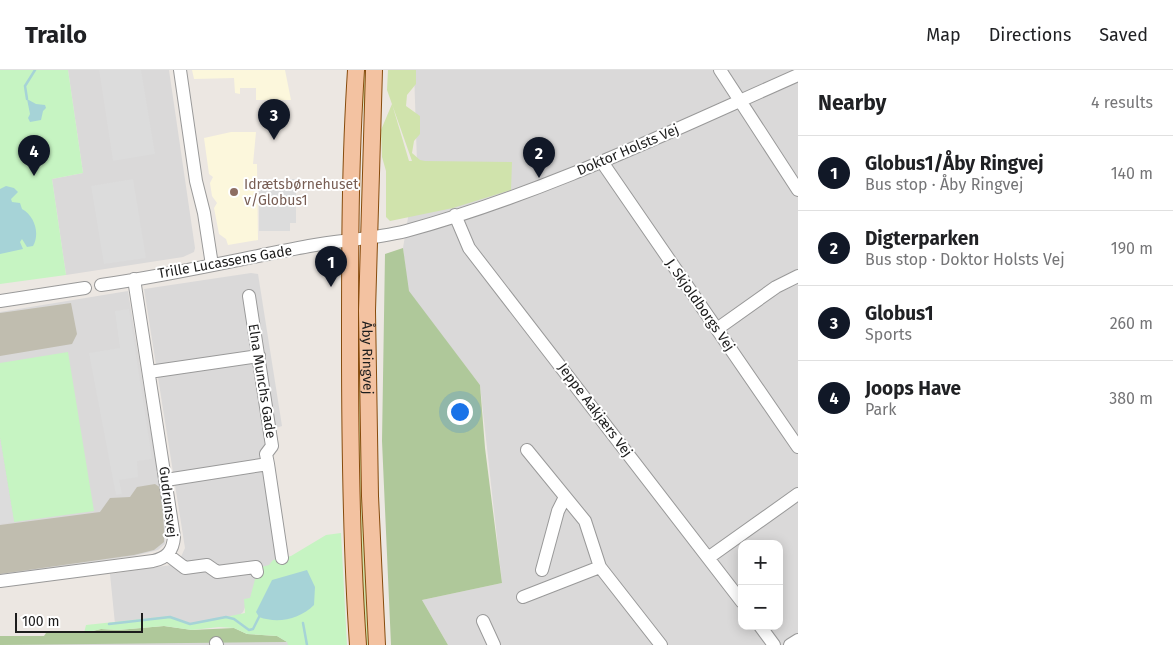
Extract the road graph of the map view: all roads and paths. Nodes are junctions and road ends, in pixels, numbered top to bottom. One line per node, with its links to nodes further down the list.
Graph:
1 (180, 70): 12 (street)
2 (356, 70): 11 (main road, Åby Ringvej)
3 (374, 70): 10 (main road, Åby Ringvej)
4 (720, 70): 6 (street)
5 (798, 75): 6 (street, Doktor Holsts Vej)
6 (739, 101): 7 (street, Doktor Holsts Vej); 8 (street)
7 (602, 162): 9 (street, Doktor Holsts Vej); 19 (street, J. Skjoldborgs Vej)
8 (798, 190)
9 (455, 215): 10 (street, Doktor Holsts Vej); 30 (street, Jeppe Aakjærs Vej)
10 (368, 239): 11 (street, Trille Lucassens Gade); 42 (main road, Åby Ringvej)
11 (350, 240): 12 (street, Trille Lucassens Gade); 41 (main road, Åby Ringvej)
12 (212, 265): 14 (street, Trille Lucassens Gade)
13 (798, 276): 19 (street)
14 (134, 279): 15 (street, Trille Lucassens Gade); 21 (street, Gudrunsvej)
15 (101, 285)
16 (85, 288): 18 (street)
17 (249, 296): 20 (street, Elna Munchs Gade)
18 (0, 300)
19 (717, 329): 22 (street, J. Skjoldborgs Vej)
20 (259, 356): 21 (street); 24 (street, Elna Munchs Gade)
21 (149, 372): 25 (street, Gudrunsvej)
22 (798, 447)
23 (527, 450): 27 (street)
24 (268, 464): 25 (street); 29 (street, Elna Munchs Gade)
25 (166, 480): 28 (street, Gudrunsvej)
26 (798, 494): 30 (street)
27 (565, 497): 31 (street); 32 (street)
28 (168, 555): 33 (street); 34 (street, Gudrunsvej)
29 (282, 558)
30 (708, 558): 36 (street, Jeppe Aakjærs Vej)
31 (600, 567): 35 (street); 40 (street)
32 (542, 570)
33 (257, 572)
34 (0, 581)
35 (523, 597)
36 (738, 597)
37 (483, 621): 43 (street)
38 (763, 630): 44 (street)
39 (798, 640): 45 (street)
40 (657, 644)
41 (358, 645)
42 (377, 645)
43 (494, 645)
44 (774, 645)
45 (790, 645)

